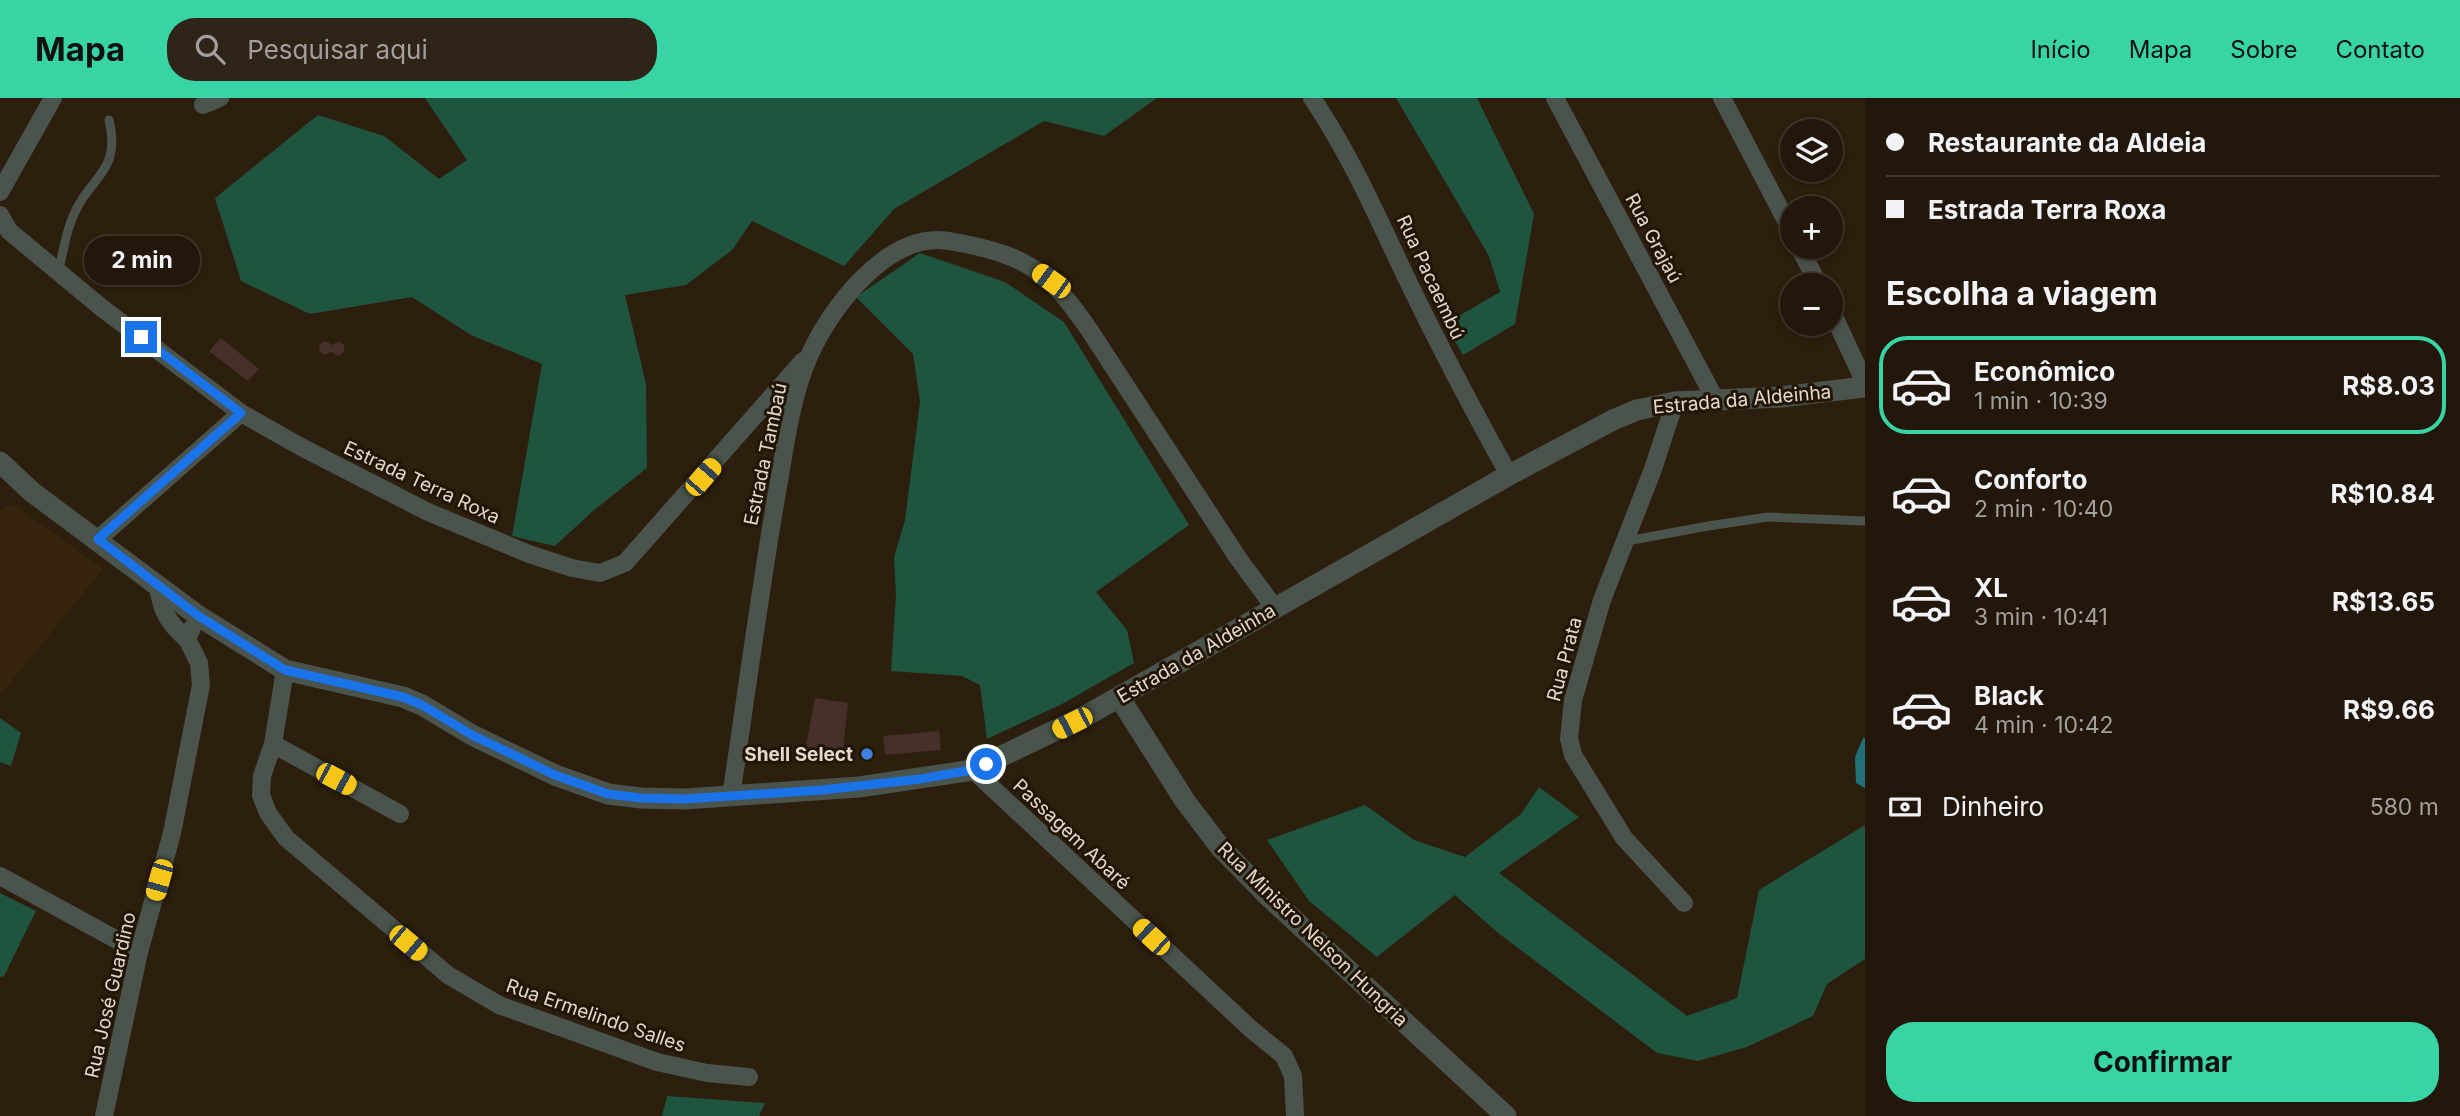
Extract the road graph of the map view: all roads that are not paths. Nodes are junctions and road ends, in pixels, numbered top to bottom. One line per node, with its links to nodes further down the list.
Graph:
1 (53, 98): 8 (street)
2 (220, 98): 6 (street)
3 (1312, 98): 19 (street, Rua Pacaembú)
4 (1555, 98): 15 (street, Rua Grajaú)
5 (1721, 98): 9 (street)
6 (203, 105)
7 (109, 120): 11 (lane)
8 (0, 191)
9 (1780, 209)
10 (0, 215): 11 (street, Estrada Terra Roxa)
11 (58, 272): 17 (street, Estrada Terra Roxa)
12 (1843, 336): 14 (street)
13 (810, 354): 17 (street, Estrada Terra Roxa); 24 (street, Estrada Tambaú); 31 (street, Estrada Tambaú)
14 (1865, 385): 15 (street, Estrada da Aldeinha)
15 (1715, 400): 16 (street, Estrada da Aldeinha)
16 (1675, 402): 19 (street, Estrada da Aldeinha); 22 (street, Rua Prata)
17 (241, 413): 21 (street)
18 (3, 471): 21 (street, Estrada da Aldeinha)
19 (1509, 475): 24 (street, Estrada da Aldeinha)
20 (1865, 521): 22 (lane)
21 (98, 539): 23 (street, Estrada da Aldeinha)
22 (1627, 541): 34 (street, Rua Prata)
23 (159, 587): 25 (street, Estrada da Aldeinha); 26 (street, Rua José Guardino)
24 (1273, 607): 28 (street, Estrada da Aldeinha)
25 (197, 615): 26 (street); 27 (street, Estrada da Aldeinha)
26 (187, 639): 35 (street, Rua José Guardino)
27 (285, 670): 29 (street, Rua Ermelindo Salles); 31 (street, Estrada da Aldeinha)
28 (1119, 697): 30 (street, Estrada da Aldeinha); 39 (street, Rua Ministro Nelson Hungria)
29 (272, 744): 32 (street); 36 (street, Rua Ermelindo Salles)
30 (972, 770): 31 (street, Estrada da Aldeinha); 38 (street, Passagem Abaré)
31 (731, 796)
32 (400, 814)
33 (0, 876): 35 (street)
34 (1684, 904)
35 (139, 952): 37 (street, Rua José Guardino)
36 (749, 1077)
37 (104, 1116)
38 (1295, 1116)
39 (1506, 1116)

